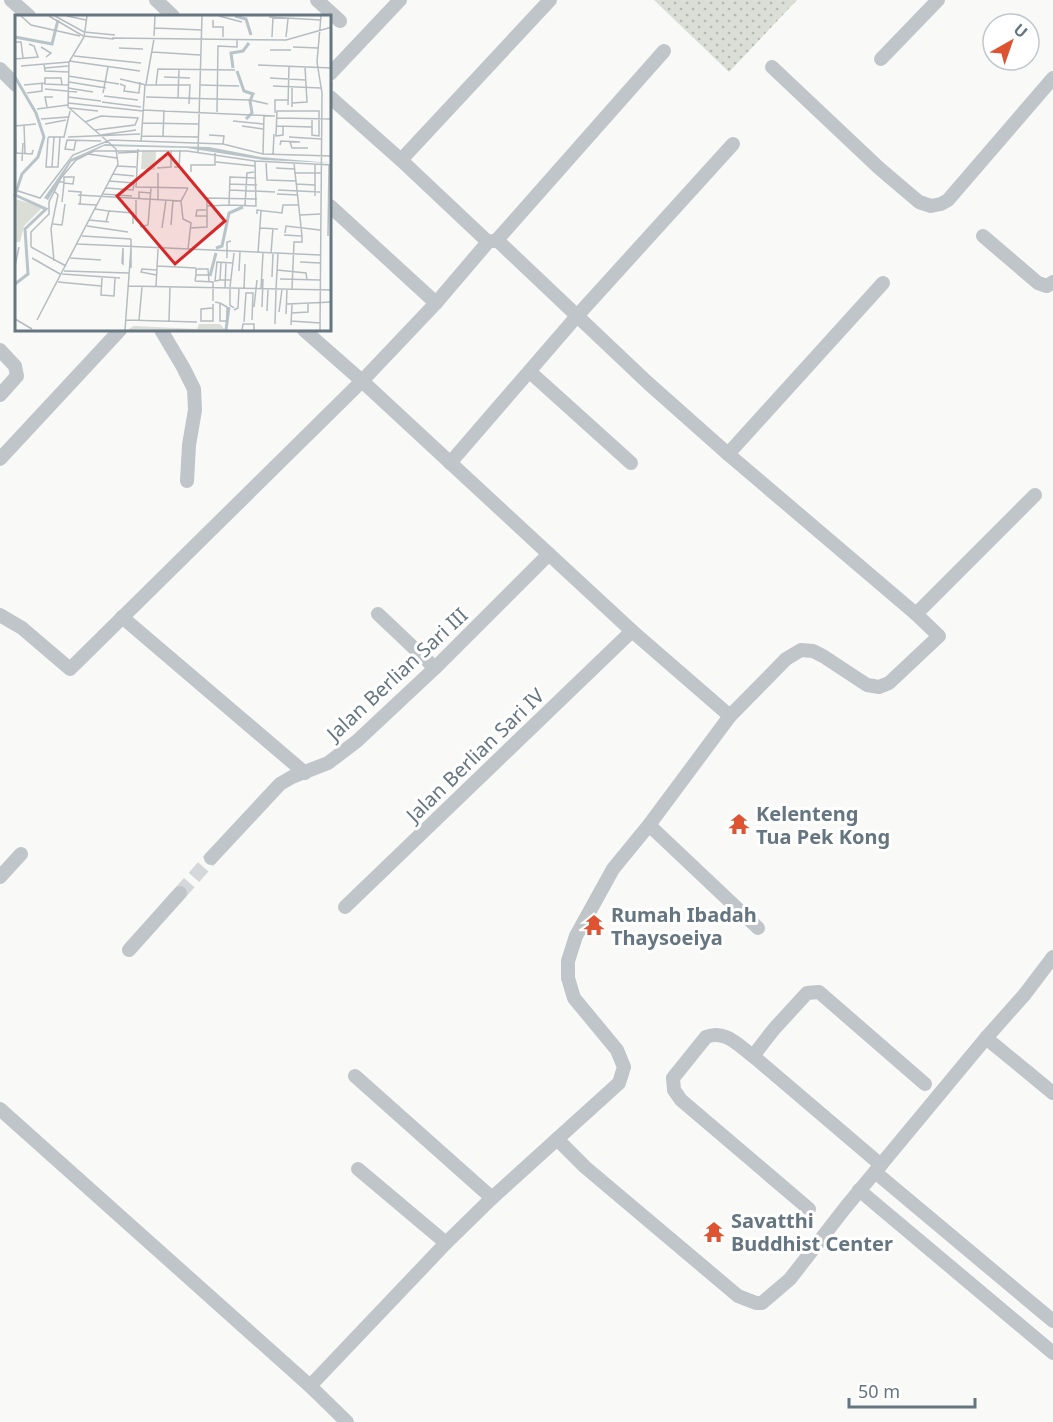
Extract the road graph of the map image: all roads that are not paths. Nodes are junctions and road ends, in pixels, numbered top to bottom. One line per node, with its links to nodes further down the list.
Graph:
1 (11, 0): 6 (street)
2 (156, 0): 7 (street)
3 (400, 0): 13 (street)
4 (550, 0): 17 (street)
5 (938, 0): 11 (street)
6 (27, 15)
7 (172, 15)
8 (332, 16): 9 (street)
9 (340, 21)
10 (664, 51): 20 (street)
11 (881, 59)
12 (772, 67): 14 (street)
13 (332, 72)
14 (1053, 78)
15 (332, 99): 17 (street)
16 (733, 144): 24 (street)
17 (400, 160): 20 (street)
18 (332, 208): 23 (street)
19 (983, 236): 21 (street)
20 (493, 241): 23 (street); 24 (street)
21 (1053, 282)
22 (883, 283): 32 (street)
23 (436, 303): 30 (street)
24 (577, 316): 29 (street); 32 (street)
25 (118, 332): 33 (street)
26 (161, 332): 36 (street)
27 (306, 332): 30 (street)
28 (0, 350): 31 (street)
29 (530, 372): 34 (street); 35 (street)
30 (362, 381): 34 (street); 42 (street)
31 (0, 395)
32 (728, 454): 40 (street)
33 (0, 459)
34 (450, 463): 38 (street)
35 (631, 463)
36 (187, 481)
37 (1035, 495): 40 (street)
38 (549, 554): 43 (street); 44 (street, Jalan Berlian Sari III)
39 (378, 614): 44 (street)
40 (916, 614): 45 (street)
41 (0, 615): 42 (street)
42 (122, 618): 46 (street)
43 (632, 632): 45 (street); 52 (street, Jalan Berlian Sari IV)
44 (435, 668): 46 (street, Jalan Berlian Sari III)
45 (730, 716): 47 (street)
46 (305, 772): 49 (street, Jalan Berlian Sari III)
47 (649, 825): 53 (street); 62 (street)
48 (21, 854): 50 (street)
49 (212, 858)
50 (0, 877)
51 (180, 893): 54 (street)
52 (345, 907)
53 (758, 928)
54 (129, 950)
55 (1053, 957): 56 (street)
56 (986, 1038): 60 (street); 63 (street)
57 (753, 1056): 59 (street); 63 (street); 67 (street)
58 (355, 1076): 66 (street)
59 (925, 1084)
60 (1053, 1093)
61 (0, 1108): 71 (street)
62 (557, 1139): 65 (street); 66 (street)
63 (878, 1168): 65 (street); 69 (street)
64 (357, 1169): 68 (street)
65 (860, 1190): 70 (street)
66 (492, 1198): 68 (street)
67 (809, 1209)
68 (446, 1243): 71 (street)
69 (1053, 1321)
70 (1053, 1353)
71 (310, 1386): 72 (street)
72 (347, 1422)

